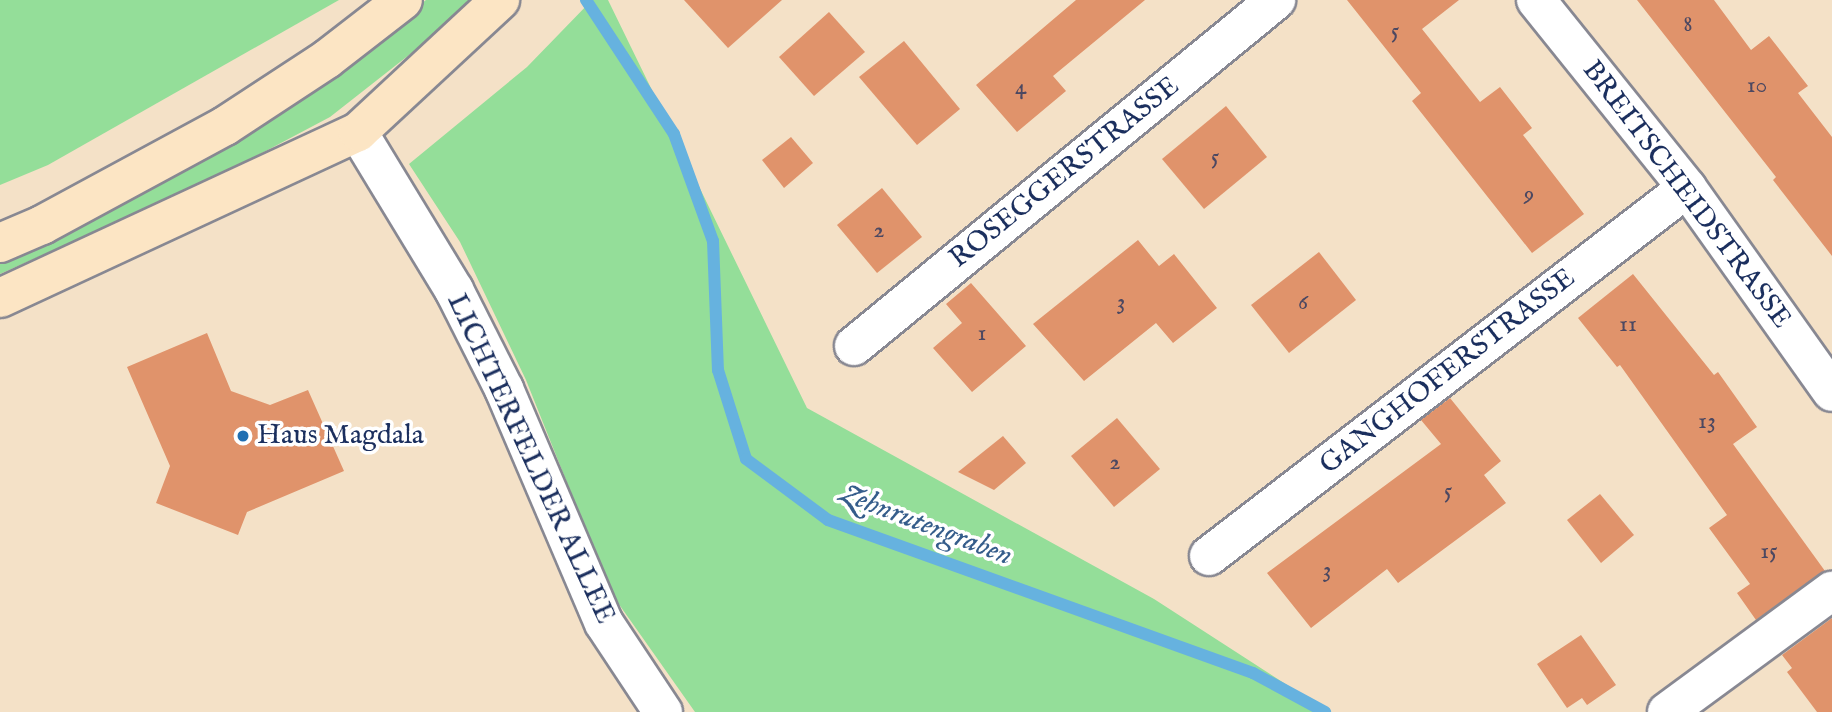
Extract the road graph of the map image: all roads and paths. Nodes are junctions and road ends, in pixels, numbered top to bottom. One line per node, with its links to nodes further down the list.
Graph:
1 (403, 0): 7 (main road)
2 (499, 0): 5 (main road)
3 (1276, 0): 9 (street, ROSEGGERSTRASSE)
4 (1536, 0): 6 (street, BREITSCHEIDSTRASSE)
5 (358, 132): 8 (main road); 13 (street, LICHTERFELDER ALLEE)
6 (1687, 188): 10 (street, BREITSCHEIDSTRASSE); 11 (street, GANGHOFERSTRASSE)
7 (0, 243)
8 (0, 298)
9 (854, 346)
10 (1832, 392)
11 (1209, 556)
12 (1832, 592): 14 (street)
13 (663, 712)
14 (1667, 712)

